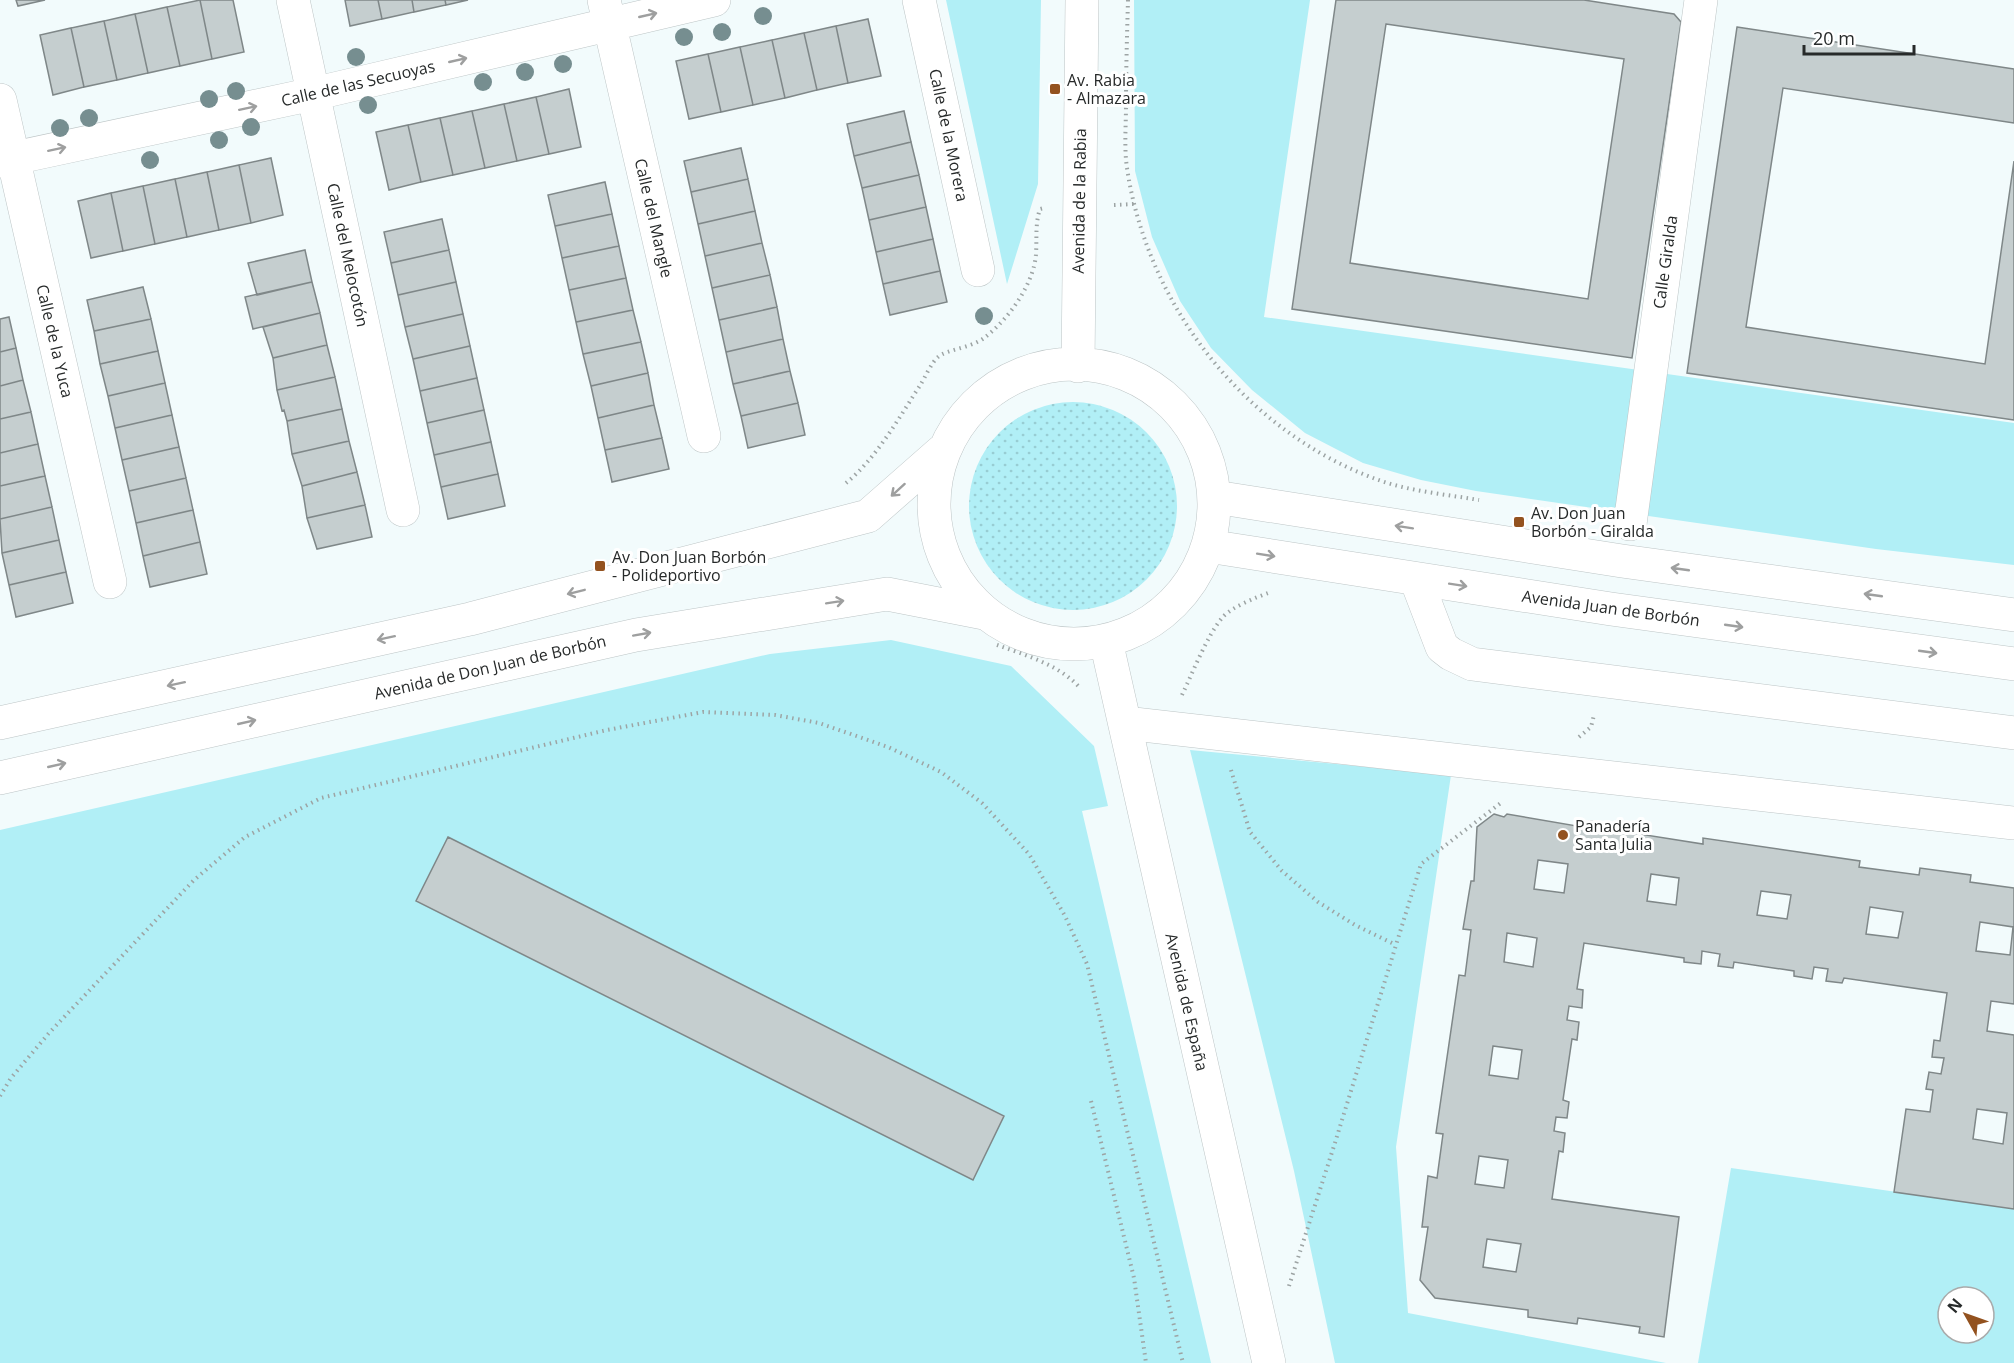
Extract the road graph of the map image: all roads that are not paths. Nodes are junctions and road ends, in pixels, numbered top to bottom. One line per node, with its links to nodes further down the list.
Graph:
1 (292, 0): 7 (street, Calle del Melocotón)
2 (714, 0): 6 (street, Calle de las Secuoyas, one-way to 2)
3 (919, 0): 10 (street, Calle de la Morera)
4 (1082, 0): 11 (street, Avenida de la Rabia)
5 (1701, 0): 16 (street, Calle Giralda)
6 (607, 12): 7 (street, Calle de las Secuoyas, one-way to 6); 12 (street, Calle del Mangle)
7 (313, 94): 9 (street, Calle de las Secuoyas, one-way to 7); 15 (street, Calle del Melocotón)
8 (0, 100): 9 (street, Calle de la Yuca)
9 (6, 160): 19 (street, Calle de la Yuca)
10 (978, 270)
11 (1078, 366): 13 (street); 14 (street)
12 (704, 436)
13 (942, 451): 20 (street); 25 (street, one-way to 25)
14 (1215, 497): 17 (street); 21 (street, one-way to 14)
15 (403, 510)
16 (1630, 524)
17 (1208, 546): 18 (street, Avenida Juan de Borbón, one-way to 18); 22 (street)
18 (1416, 579): 23 (street, Avenida Juan de Borbón, one-way to 23); 26 (street)
19 (111, 582)
20 (984, 613): 22 (street); 27 (street, Avenida de Don Juan de Borbón, one-way to 20)
21 (2014, 615)
22 (1106, 641): 24 (street, Avenida de España)
23 (2014, 664)
24 (1123, 716): 28 (street); 29 (street, Avenida de España)
25 (0, 723)
26 (2014, 733)
27 (0, 778)
28 (2014, 823)
29 (1269, 1363)

